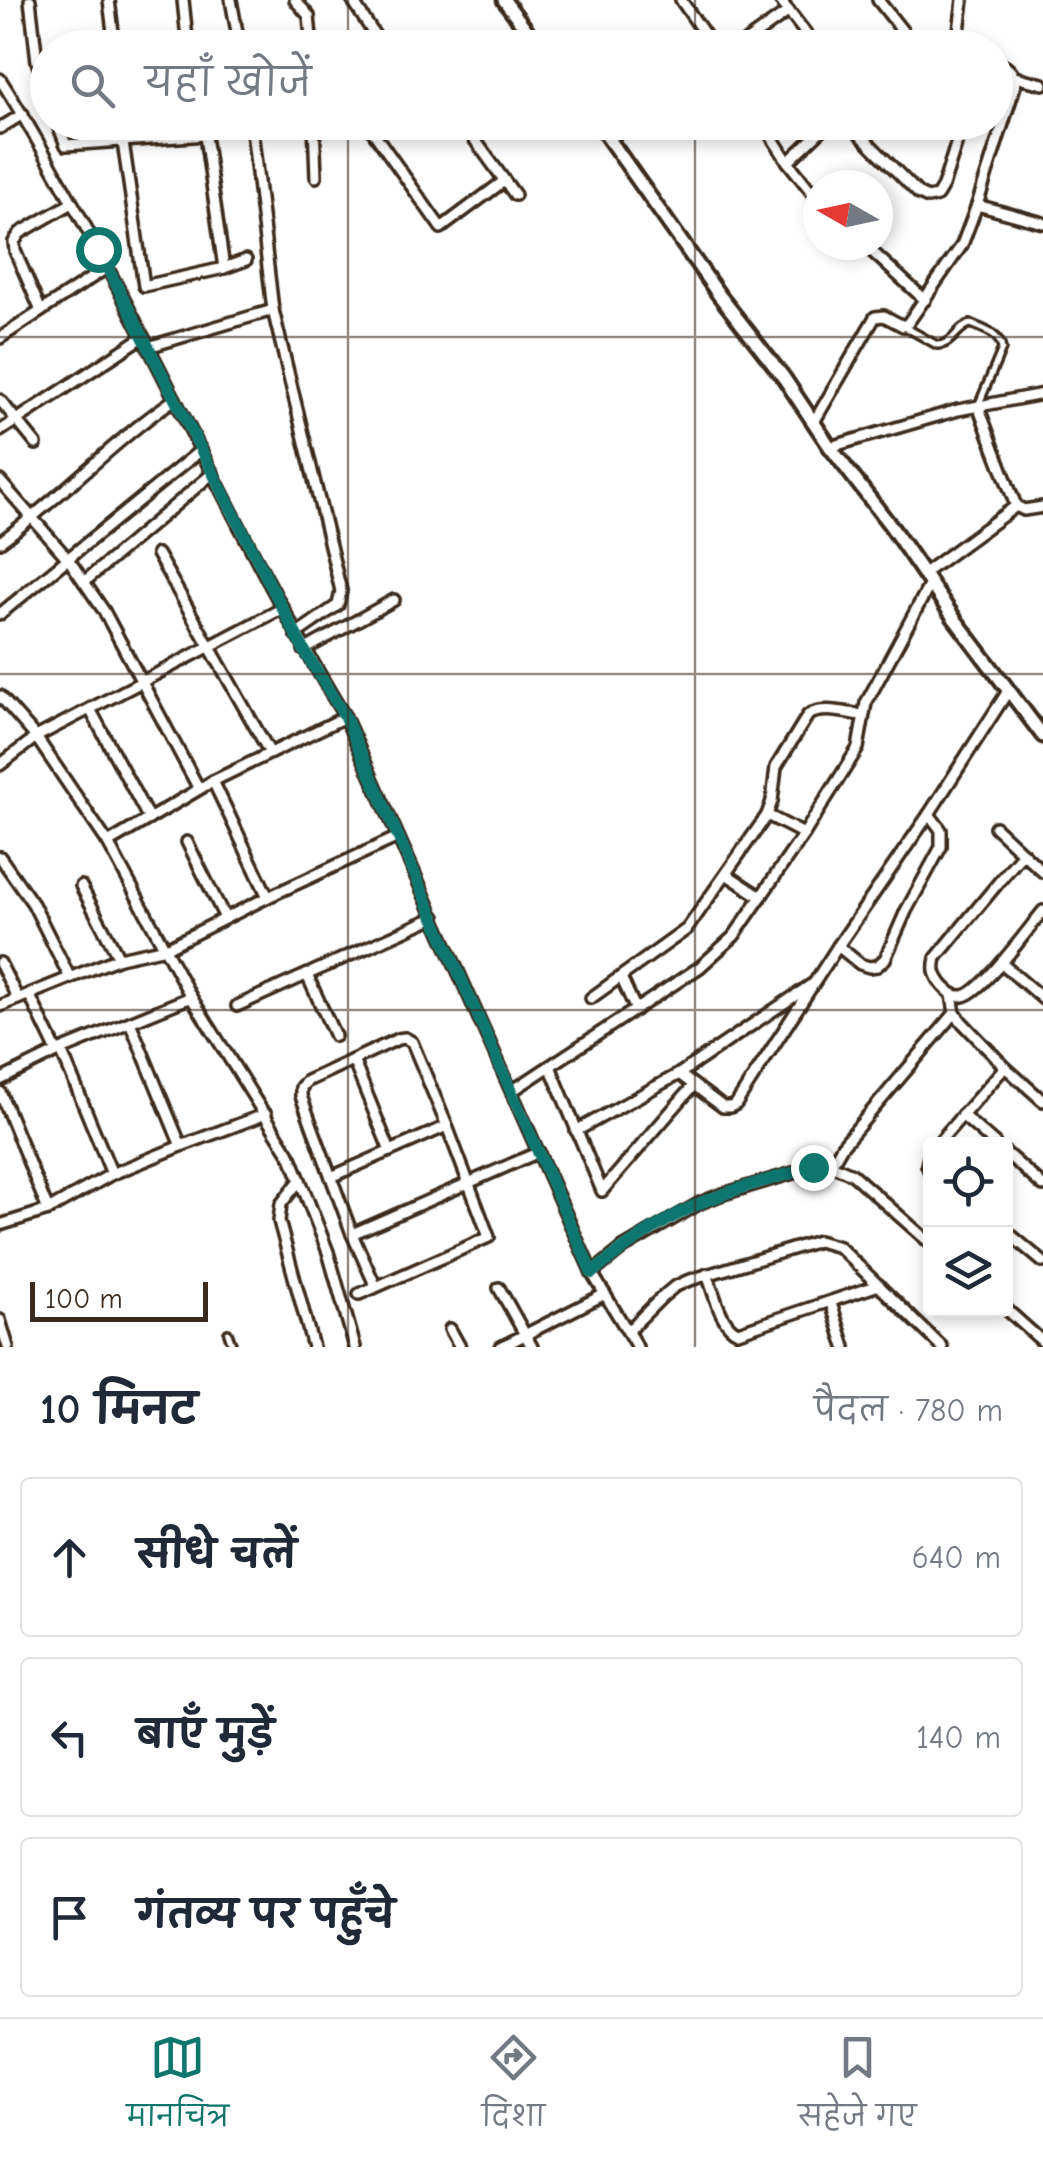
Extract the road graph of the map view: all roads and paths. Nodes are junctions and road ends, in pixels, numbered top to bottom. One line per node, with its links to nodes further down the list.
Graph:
1 (30, 0): 13 (street)
2 (110, 0): 14 (street)
3 (182, 0): 15 (street)
4 (231, 0): 16 (street)
5 (295, 0): 17 (street)
6 (352, 0): 18 (street)
7 (504, 0): 19 (street)
8 (680, 0): 20 (street)
9 (780, 0): 12 (street)
10 (878, 0): 23 (street)
11 (963, 0): 24 (street)
12 (789, 10): 21 (street); 22 (street)
13 (33, 30)
14 (113, 30)
15 (186, 30)
16 (237, 30)
17 (311, 30)
18 (372, 30)
19 (526, 30)
20 (701, 30)
21 (762, 30)
22 (803, 30)
23 (902, 30)
24 (959, 30)
25 (1013, 74): 26 (street)
26 (1015, 77): 28 (street); 29 (street)
27 (0, 80): 30 (street)
28 (1043, 84)
29 (1013, 92)
30 (22, 114): 31 (street); 32 (street)
31 (0, 128)
32 (30, 128)
33 (37, 140): 53 (street)
34 (64, 140): 47 (street)
35 (144, 140): 47 (street)
36 (207, 140): 59 (street)
37 (253, 140): 61 (street)
38 (315, 140): 49 (street)
39 (379, 140): 50 (street)
40 (475, 140): 50 (street)
41 (610, 140): 72 (street)
42 (774, 140): 48 (street)
43 (811, 140): 48 (street)
44 (866, 140): 45 (street)
45 (957, 140)
46 (998, 140): 54 (street)
47 (123, 142): 59 (street)
48 (788, 162): 51 (street)
49 (316, 177)
50 (504, 181): 52 (street)
51 (803, 181)
52 (515, 194)
53 (72, 202): 58 (street); 62 (street)
54 (977, 204): 55 (street); 60 (street)
55 (1043, 223)
56 (246, 260): 59 (street)
57 (881, 260): 60 (street)
58 (108, 267): 62 (street); 64 (street)
59 (224, 268)
60 (925, 300): 63 (street)
61 (273, 310): 66 (street); 90 (street)
62 (41, 311): 65 (street)
63 (903, 326): 70 (lane); 72 (street)
64 (143, 337): 66 (street); 71 (street)
65 (0, 338)
66 (148, 347): 68 (street)
67 (1043, 394): 70 (street)
68 (175, 399): 76 (street); 81 (street)
69 (0, 400): 71 (street)
70 (978, 406): 75 (street); 79 (street)
71 (16, 420): 73 (street); 74 (street)
72 (814, 422): 75 (street)
73 (0, 431)
74 (36, 444)
75 (830, 447): 85 (street)
76 (201, 450): 77 (street); 84 (street)
77 (214, 473): 86 (street); 88 (street)
78 (0, 481): 81 (street)
79 (1016, 506): 80 (street); 85 (street)
80 (1043, 507)
81 (34, 518): 82 (street); 84 (street)
82 (0, 542)
83 (157, 554): 91 (street)
84 (69, 560): 86 (street); 89 (street)
85 (927, 579): 94 (street); 97 (street)
86 (84, 582): 93 (street)
87 (394, 600): 92 (street)
88 (283, 608): 90 (street); 91 (street)
89 (0, 614)
90 (296, 634): 92 (street)
91 (210, 646): 93 (street); 102 (street)
92 (304, 650): 98 (street)
93 (141, 682): 96 (street); 105 (street)
94 (1008, 691): 99 (street); 106 (street)
95 (0, 696): 101 (street)
96 (90, 709): 101 (street); 108 (street)
97 (862, 715): 107 (street); 110 (street)
98 (345, 717): 102 (street); 111 (street)
99 (1038, 720): 100 (street)
100 (1043, 736)
101 (36, 737): 103 (street); 113 (street)
102 (270, 753): 104 (street)
103 (0, 765)
104 (213, 781): 105 (street); 119 (street)
105 (199, 789): 108 (street)
106 (929, 814): 124 (street); 124 (street)
107 (768, 815): 110 (street); 117 (street)
108 (149, 819): 113 (street)
109 (996, 827): 114 (street)
110 (804, 834): 120 (street)
111 (398, 837): 119 (street); 122 (street)
112 (187, 842): 123 (street)
113 (108, 843): 125 (street)
114 (1022, 853): 116 (street); 134 (street)
115 (0, 857): 131 (street)
116 (1043, 872)
117 (726, 874): 120 (street); 130 (street)
118 (80, 886): 126 (street)
119 (268, 897): 123 (street)
120 (761, 897): 141 (street)
121 (1043, 911): 128 (street)
122 (435, 917): 129 (street); 152 (street)
123 (225, 918): 125 (street)
124 (838, 946): 132 (street)
125 (166, 948): 126 (street); 135 (street)
126 (120, 958): 131 (street)
127 (0, 963): 137 (street)
128 (1001, 963): 134 (street); 138 (street)
129 (307, 974): 140 (street); 144 (street)
130 (621, 977): 136 (street); 141 (street)
131 (70, 978): 133 (street)
132 (816, 981): 149 (street); 151 (street)
133 (30, 994): 137 (street); 145 (street)
134 (952, 995): 142 (street)
135 (191, 997): 143 (street); 155 (street)
136 (591, 998)
137 (18, 999): 139 (street)
138 (1043, 999)
139 (0, 1006)
140 (237, 1006)
141 (636, 1010): 147 (street)
142 (956, 1014): 148 (street); 165 (street)
143 (130, 1022): 145 (street); 161 (street)
144 (335, 1036)
145 (59, 1051): 150 (street); 166 (street)
146 (354, 1060): 157 (street); 162 (street); 167 (street)
147 (550, 1066): 152 (street); 158 (street)
148 (1005, 1067): 154 (street); 156 (street)
149 (679, 1074): 151 (street); 158 (street)
150 (0, 1080)
151 (693, 1086): 158 (street)
152 (512, 1091): 163 (street)
153 (0, 1092): 171 (street)
154 (1043, 1100)
155 (266, 1114): 161 (street); 168 (street)
156 (962, 1115): 159 (street); 160 (street)
157 (446, 1126): 162 (street); 169 (street)
158 (576, 1131)
159 (943, 1137)
160 (988, 1137)
161 (181, 1146): 166 (street)
162 (390, 1151): 167 (street)
163 (539, 1152): 169 (street); 177 (street)
164 (1013, 1159): 170 (street)
165 (831, 1165): 174 (street); 177 (street)
166 (112, 1174): 171 (street)
167 (330, 1177): 173 (street)
168 (300, 1180): 194 (street); 195 (street)
169 (468, 1184): 173 (street); 180 (street)
170 (1043, 1186)
171 (48, 1210): 172 (street)
172 (0, 1225)
173 (352, 1234): 180 (street)
174 (923, 1237)
175 (1013, 1238): 176 (street)
176 (1043, 1262)
177 (592, 1273): 183 (street)
178 (708, 1274): 179 (street); 184 (street); 188 (street)
179 (879, 1285): 184 (street); 201 (street)
180 (376, 1287): 182 (street)
181 (499, 1288): 190 (street)
182 (359, 1294)
183 (605, 1294): 188 (street); 190 (street)
184 (831, 1303): 200 (street)
185 (1013, 1315): 191 (street)
186 (0, 1320): 192 (street)
187 (450, 1329): 196 (street)
188 (628, 1330): 199 (street)
189 (228, 1333): 193 (lane)
190 (525, 1335): 197 (street); 198 (street)
191 (1043, 1342)
192 (8, 1347)
193 (234, 1347)
194 (314, 1347)
195 (355, 1347)
196 (460, 1347)
197 (502, 1347)
198 (532, 1347)
199 (637, 1347)
200 (845, 1347)
201 (942, 1347)

